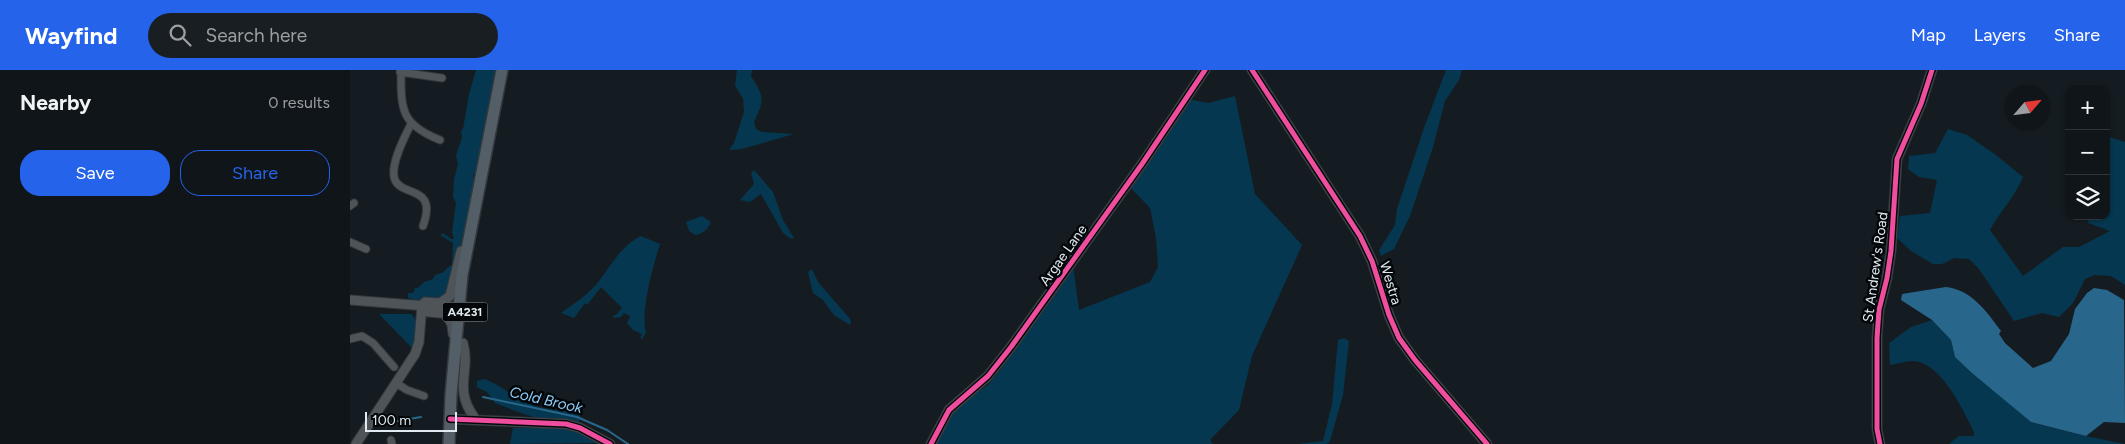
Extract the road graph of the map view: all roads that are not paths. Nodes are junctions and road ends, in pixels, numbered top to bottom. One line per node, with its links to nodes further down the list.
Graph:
1 (502, 70): 9 (main road, A4231)
2 (1205, 70): 28 (street, Argae Lane)
3 (1252, 70): 29 (street, Westra)
4 (1932, 70): 30 (street, St Andrew's Road)
5 (401, 71): 6 (street); 7 (street)
6 (442, 78)
7 (411, 124): 8 (street); 10 (street)
8 (440, 140)
9 (479, 181): 14 (street); 15 (main road, A4231)
10 (424, 226)
11 (350, 242): 12 (street)
12 (366, 249)
13 (350, 300): 14 (street)
14 (422, 305): 15 (street); 15 (street); 19 (street)
15 (458, 312): 17 (main road, A4231); 22 (main road, A4231)
16 (350, 339): 18 (street)
17 (463, 343): 21 (street); 22 (main road, A4231)
18 (394, 367)
19 (396, 383): 20 (street); 24 (street)
20 (424, 396)
21 (474, 416): 22 (street); 23 (street)
22 (453, 417): 23 (street); 25 (main road, A4231); 26 (main road, A4231)
23 (494, 420): 27 (street)
24 (356, 444)
25 (449, 444)
26 (454, 444)
27 (610, 444)
28 (931, 444)
29 (1487, 444)
30 (1880, 444)

